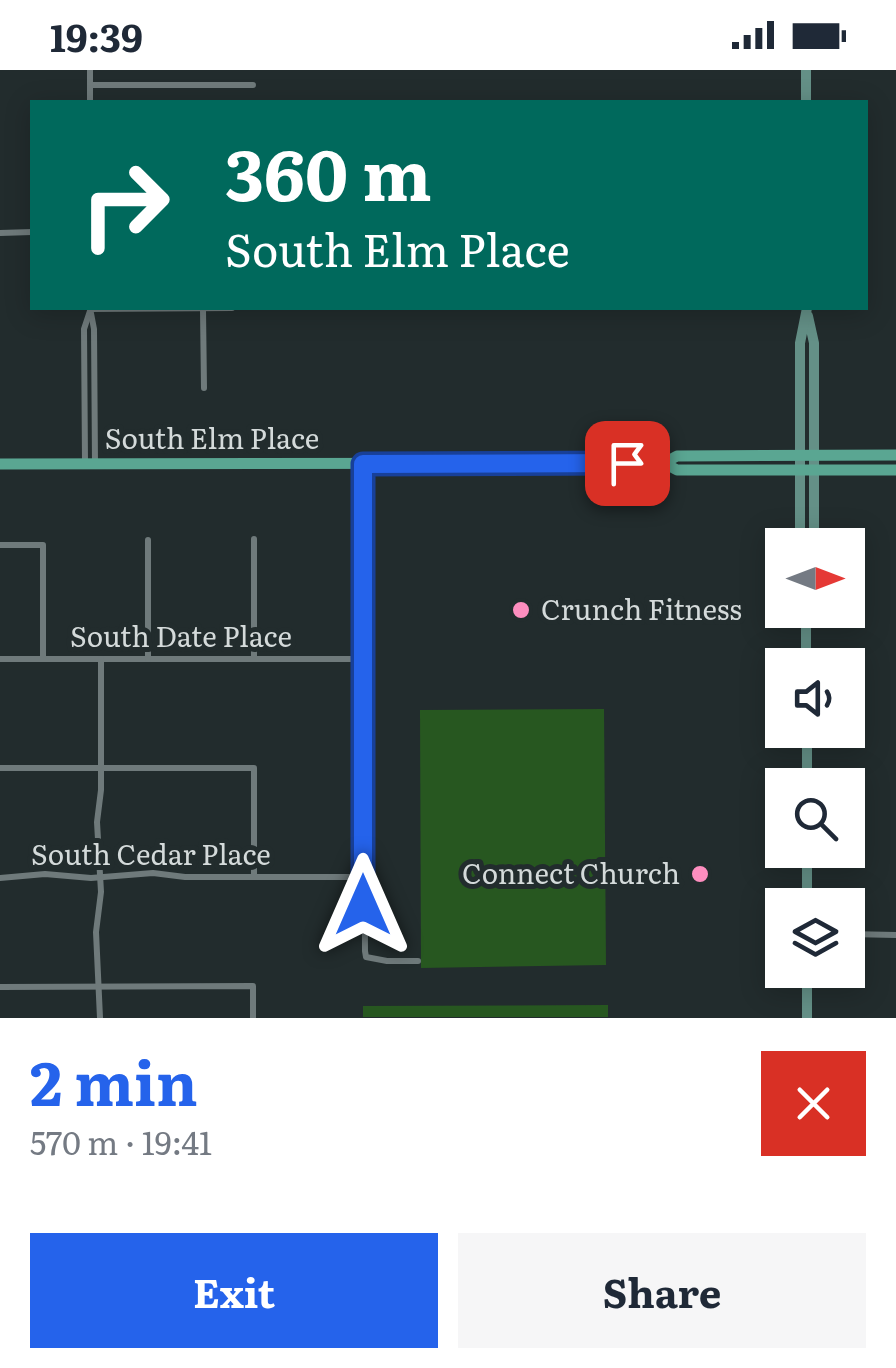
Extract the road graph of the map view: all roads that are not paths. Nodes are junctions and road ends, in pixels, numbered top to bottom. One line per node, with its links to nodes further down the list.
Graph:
1 (90, 70): 4 (street)
2 (806, 70): 6 (main road)
3 (253, 85): 4 (street)
4 (90, 86): 5 (street)
5 (90, 100)
6 (806, 100)
7 (30, 232): 8 (street)
8 (0, 233)
9 (90, 310): 19 (street)
10 (203, 310): 13 (street)
11 (806, 310): 15 (main road)
12 (806, 310): 16 (main road)
13 (204, 388)
14 (896, 455): 16 (main road, South Elm Place)
15 (801, 456): 16 (main road, South Elm Place); 17 (main road, South Elm Place); 21 (main road)
16 (815, 456): 22 (main road)
17 (664, 463): 20 (main road, South Elm Place); 21 (main road, South Elm Place)
18 (0, 464): 19 (main road, South Elm Place)
19 (90, 464): 20 (main road, South Elm Place)
20 (363, 464): 34 (street)
21 (800, 470): 22 (main road, South Elm Place); 24 (main road)
22 (815, 470): 23 (main road, South Elm Place); 25 (main road)
23 (896, 470)
24 (800, 528)
25 (814, 528)
26 (148, 540): 32 (street)
27 (254, 540): 33 (street)
28 (0, 545): 30 (street)
29 (0, 659): 30 (street, South Date Place)
30 (42, 659): 31 (street, South Date Place)
31 (101, 659): 32 (street, South Date Place); 36 (street)
32 (148, 659): 33 (street, South Date Place)
33 (254, 659): 34 (street, South Date Place)
34 (363, 659): 40 (street)
35 (0, 768): 36 (street)
36 (101, 768): 37 (street); 39 (street)
37 (254, 877): 39 (street, South Cedar Place); 40 (street, South Cedar Place)
38 (0, 878): 39 (street, South Cedar Place)
39 (101, 878): 44 (street)
40 (363, 878): 43 (street)
41 (865, 934): 42 (street)
42 (896, 935)
43 (418, 961)
44 (100, 986): 45 (street); 47 (street); 48 (street)
45 (0, 987)
46 (807, 988): 49 (main road)
47 (100, 1018)
48 (253, 1018)
49 (807, 1018)

